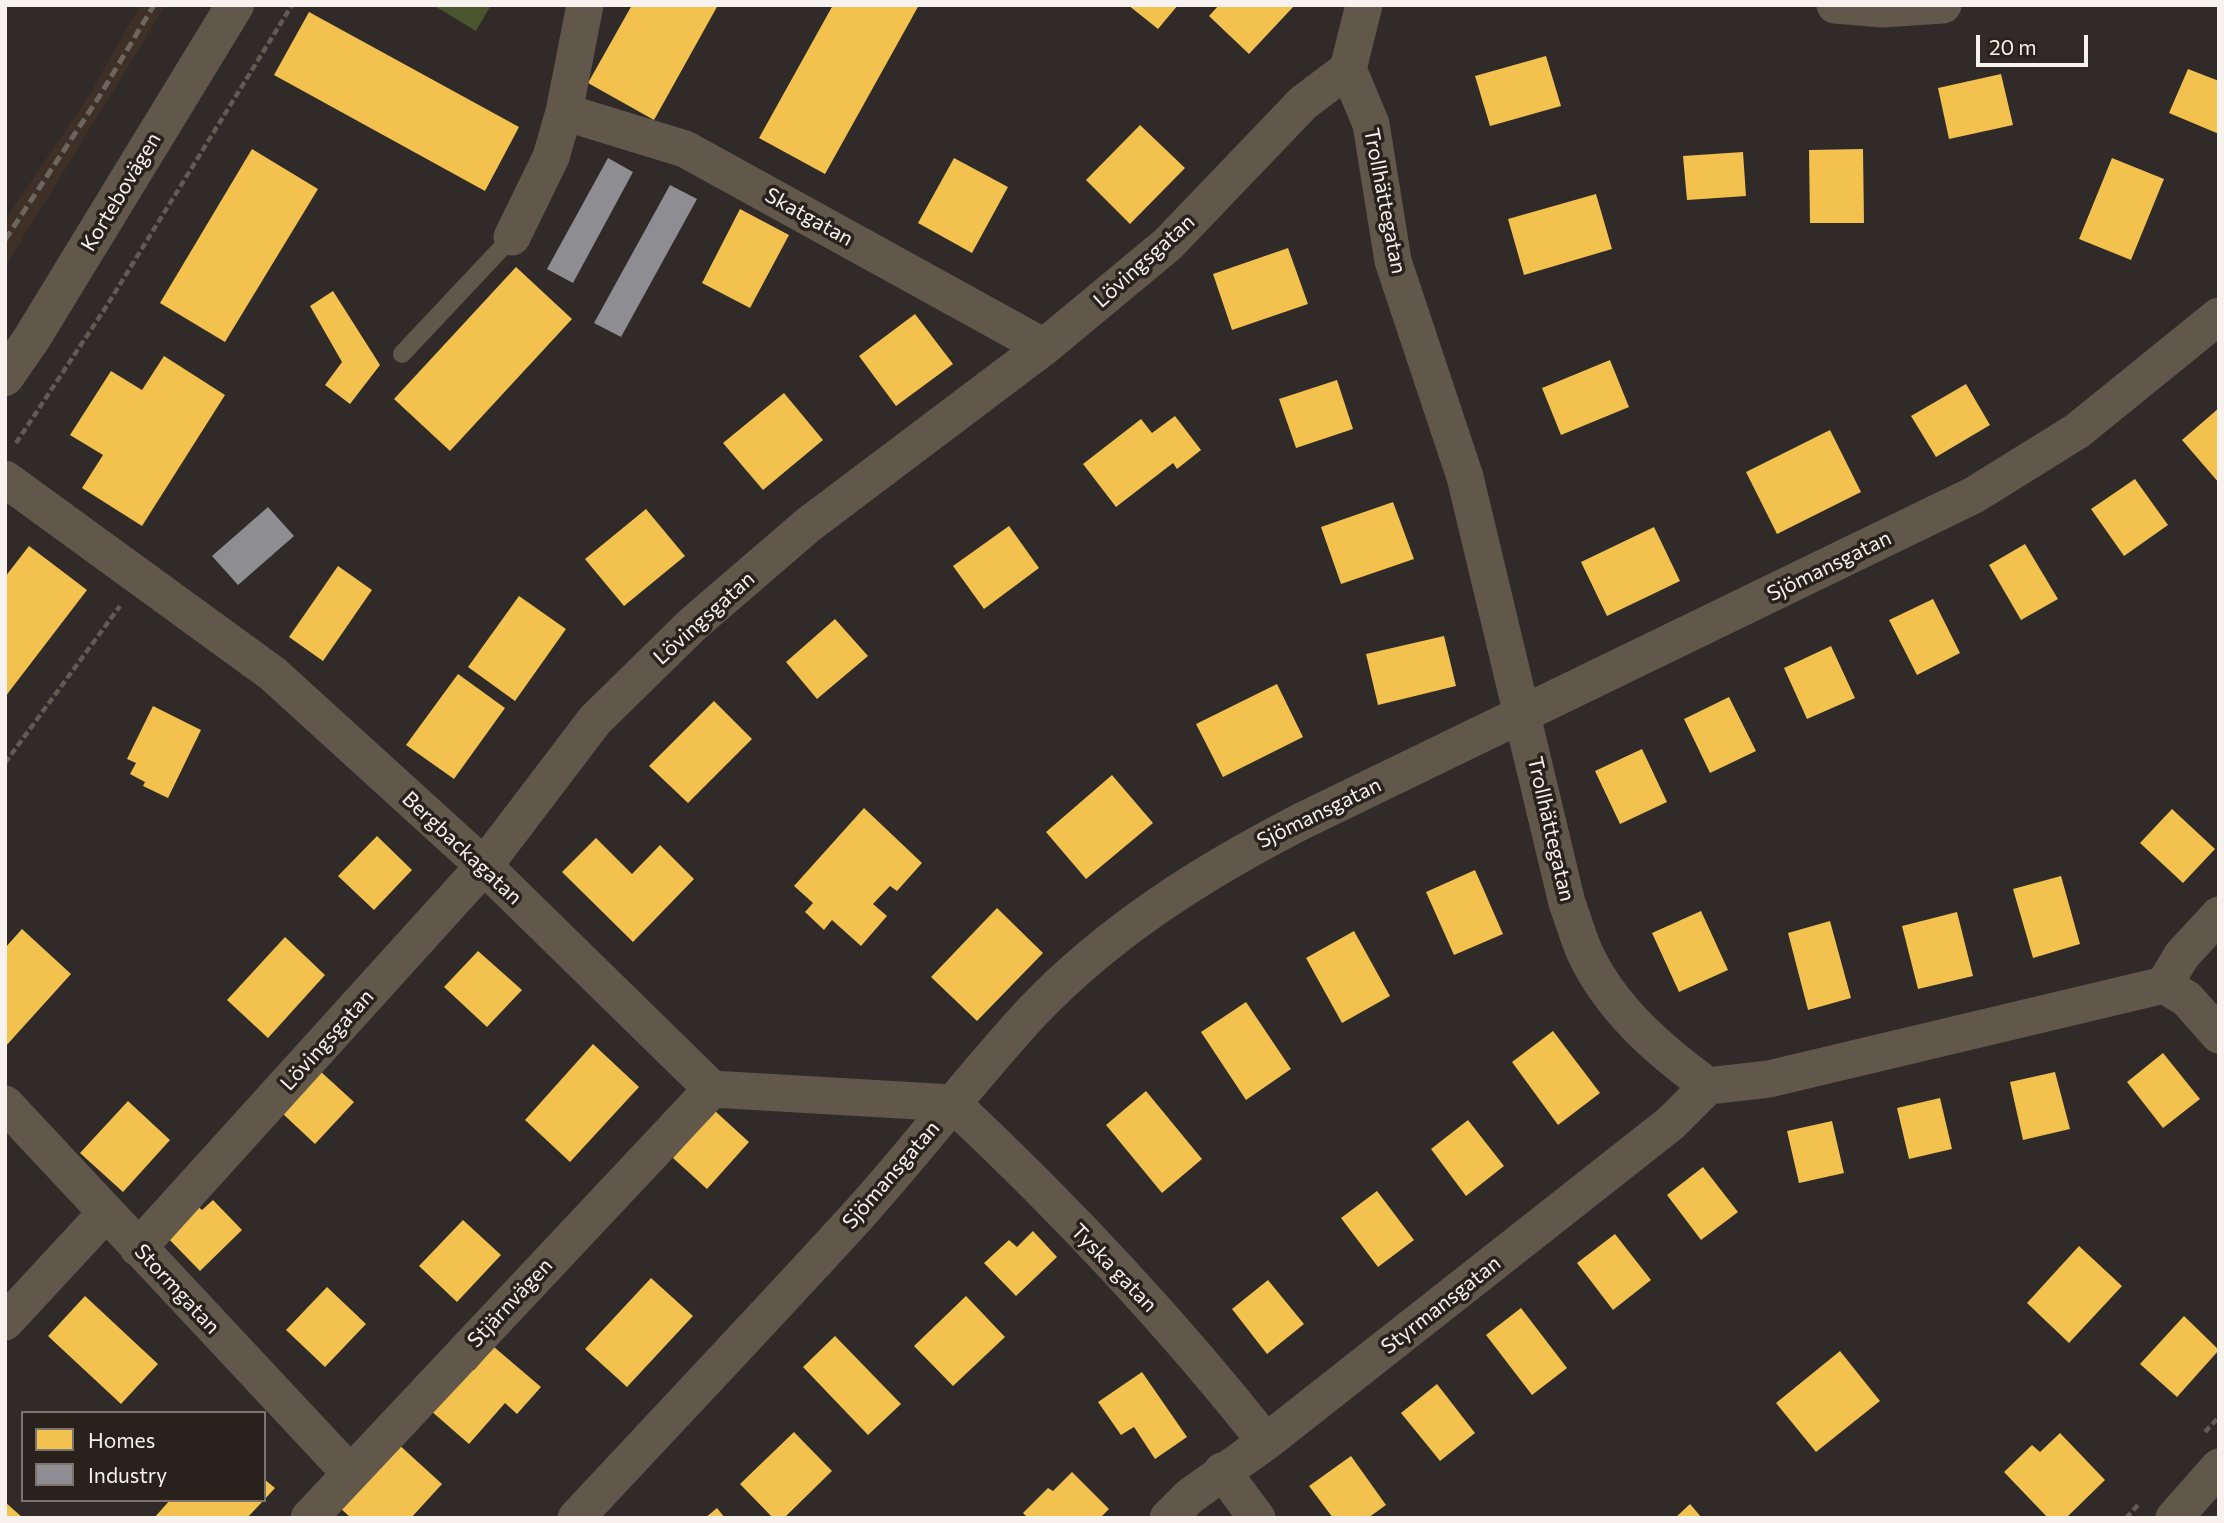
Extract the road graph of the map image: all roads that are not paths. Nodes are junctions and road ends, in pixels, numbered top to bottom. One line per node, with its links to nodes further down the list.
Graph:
1 (235, 5): 12 (street, Kortebovägen)
2 (585, 5): 7 (street)
3 (1364, 5): 6 (street)
4 (1835, 5): 5 (street)
5 (1944, 5)
6 (1348, 69): 10 (street, Lövingsgatan); 14 (street, Trollhättegatan)
7 (564, 112): 8 (street); 10 (street, Skatgatan)
8 (512, 237): 11 (lane)
9 (2219, 316): 14 (street, Sjömansgatan)
10 (1044, 346): 15 (street, Lövingsgatan)
11 (402, 354)
12 (5, 377)
13 (8, 465): 15 (street, Bergbackagatan)
14 (1524, 713): 19 (street, Trollhättegatan); 21 (street, Sjömansgatan)
15 (484, 866): 20 (street, Bergbackagatan); 24 (street, Lövingsgatan)
16 (2219, 915): 17 (street)
17 (2164, 985): 18 (street); 19 (street)
18 (2219, 1035)
19 (1708, 1086): 26 (street, Styrmansgatan)
20 (712, 1089): 21 (street); 29 (street, Stjärnvägen)
21 (952, 1103): 26 (street, Tyska gatan); 31 (street, Sjömansgatan)
22 (5, 1104): 23 (street, Stormgatan)
23 (105, 1214): 24 (street, Stormgatan); 25 (street)
24 (138, 1248): 29 (street, Stormgatan)
25 (5, 1322)
26 (1266, 1442): 28 (street, Styrmansgatan)
27 (2219, 1468): 34 (street)
28 (1223, 1471): 32 (street, Styrmansgatan); 33 (street)
29 (350, 1473): 30 (street, Stjärnvägen)
30 (309, 1518)
31 (576, 1518)
32 (1168, 1518)
33 (1257, 1518)
34 (2174, 1518)

